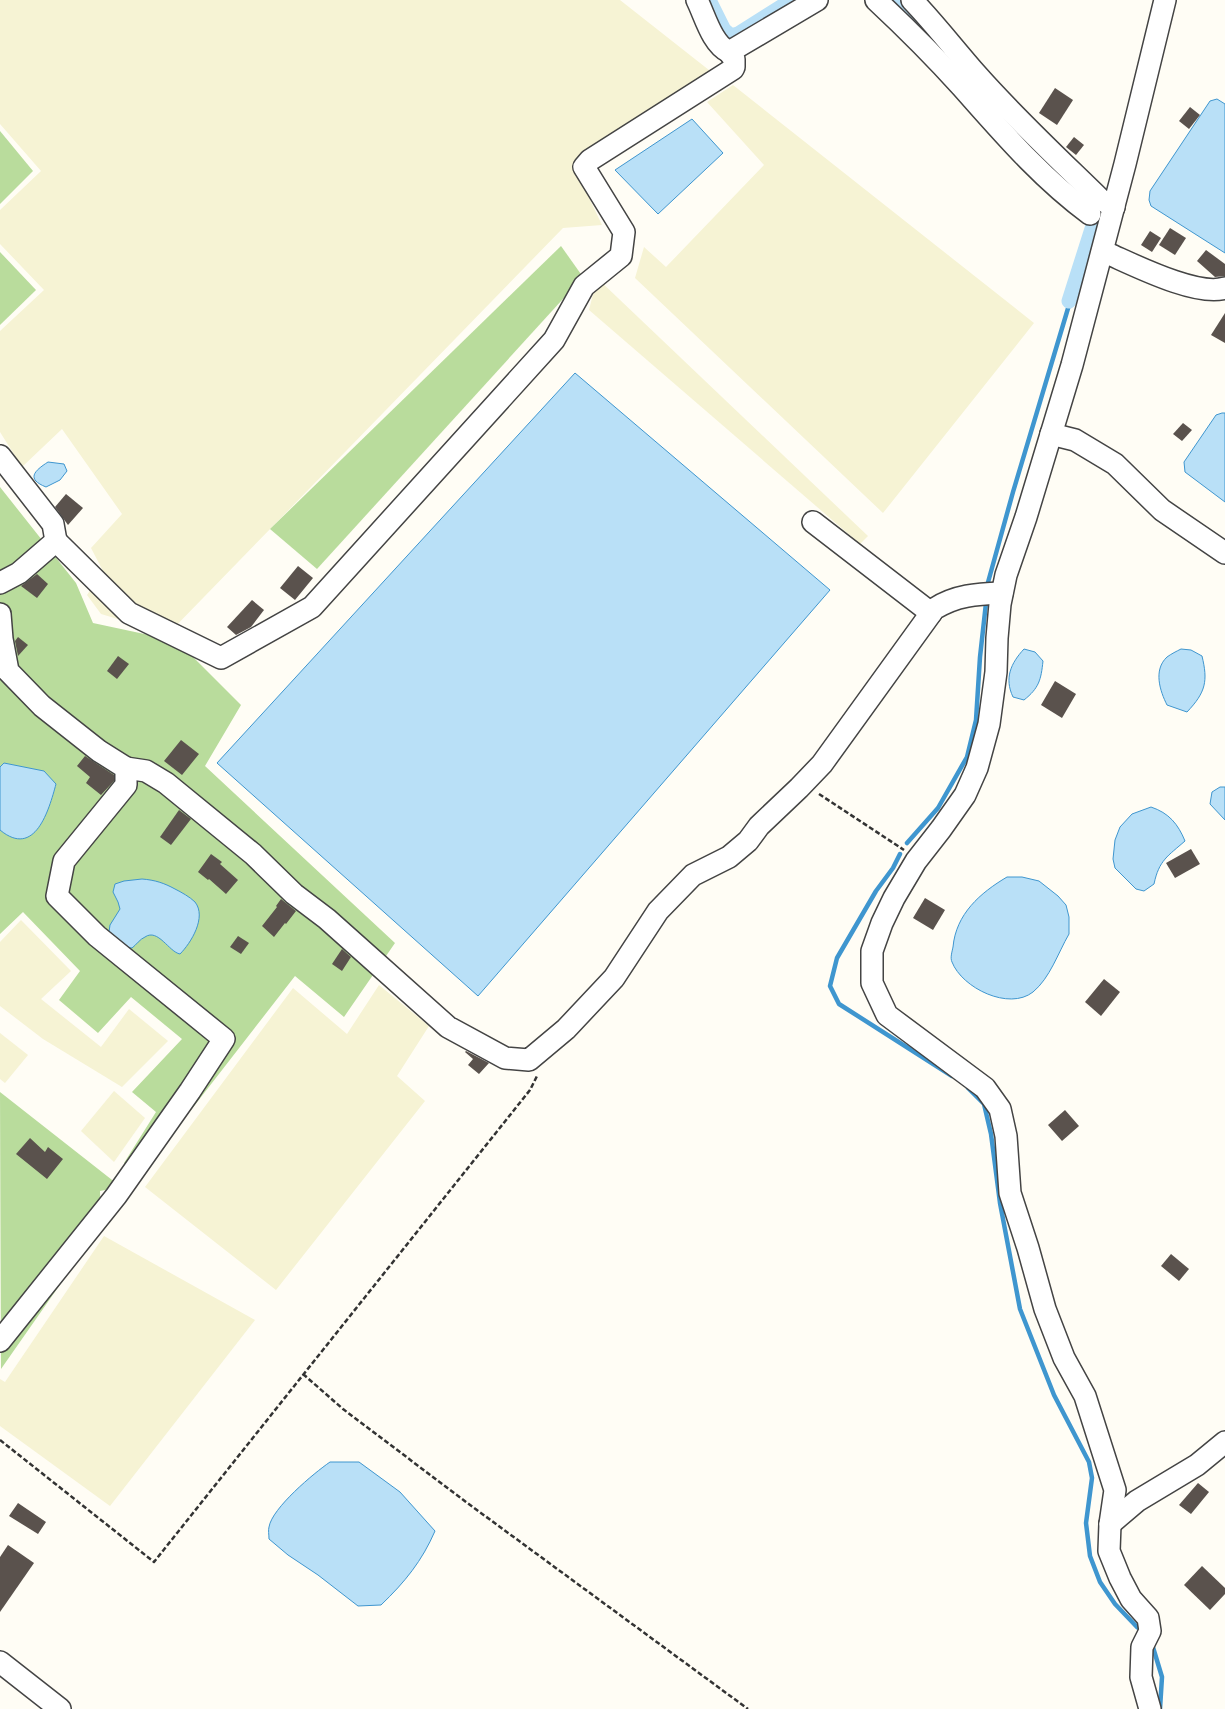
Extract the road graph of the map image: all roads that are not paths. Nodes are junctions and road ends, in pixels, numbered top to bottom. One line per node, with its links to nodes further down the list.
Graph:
1 (697, 0): 6 (street)
2 (817, 0): 6 (street)
3 (876, 0): 8 (street)
4 (912, 0): 7 (street)
5 (1165, 0): 7 (street)
6 (729, 52): 14 (street)
7 (1114, 207): 9 (street)
8 (1090, 214)
9 (1102, 253): 10 (street); 11 (street)
10 (1225, 288)
11 (1051, 434): 15 (street); 17 (street)
12 (0, 456): 14 (street)
13 (813, 522): 18 (street)
14 (56, 541): 16 (street)
15 (1225, 553)
16 (0, 583)
17 (1002, 593): 18 (street); 23 (street)
18 (931, 613): 20 (street)
19 (0, 614): 20 (street)
20 (126, 768): 21 (street)
21 (0, 1341)
22 (1225, 1442): 23 (street)
23 (1110, 1524): 26 (street)
24 (0, 1662): 25 (street)
25 (60, 1709)
26 (1150, 1709)

